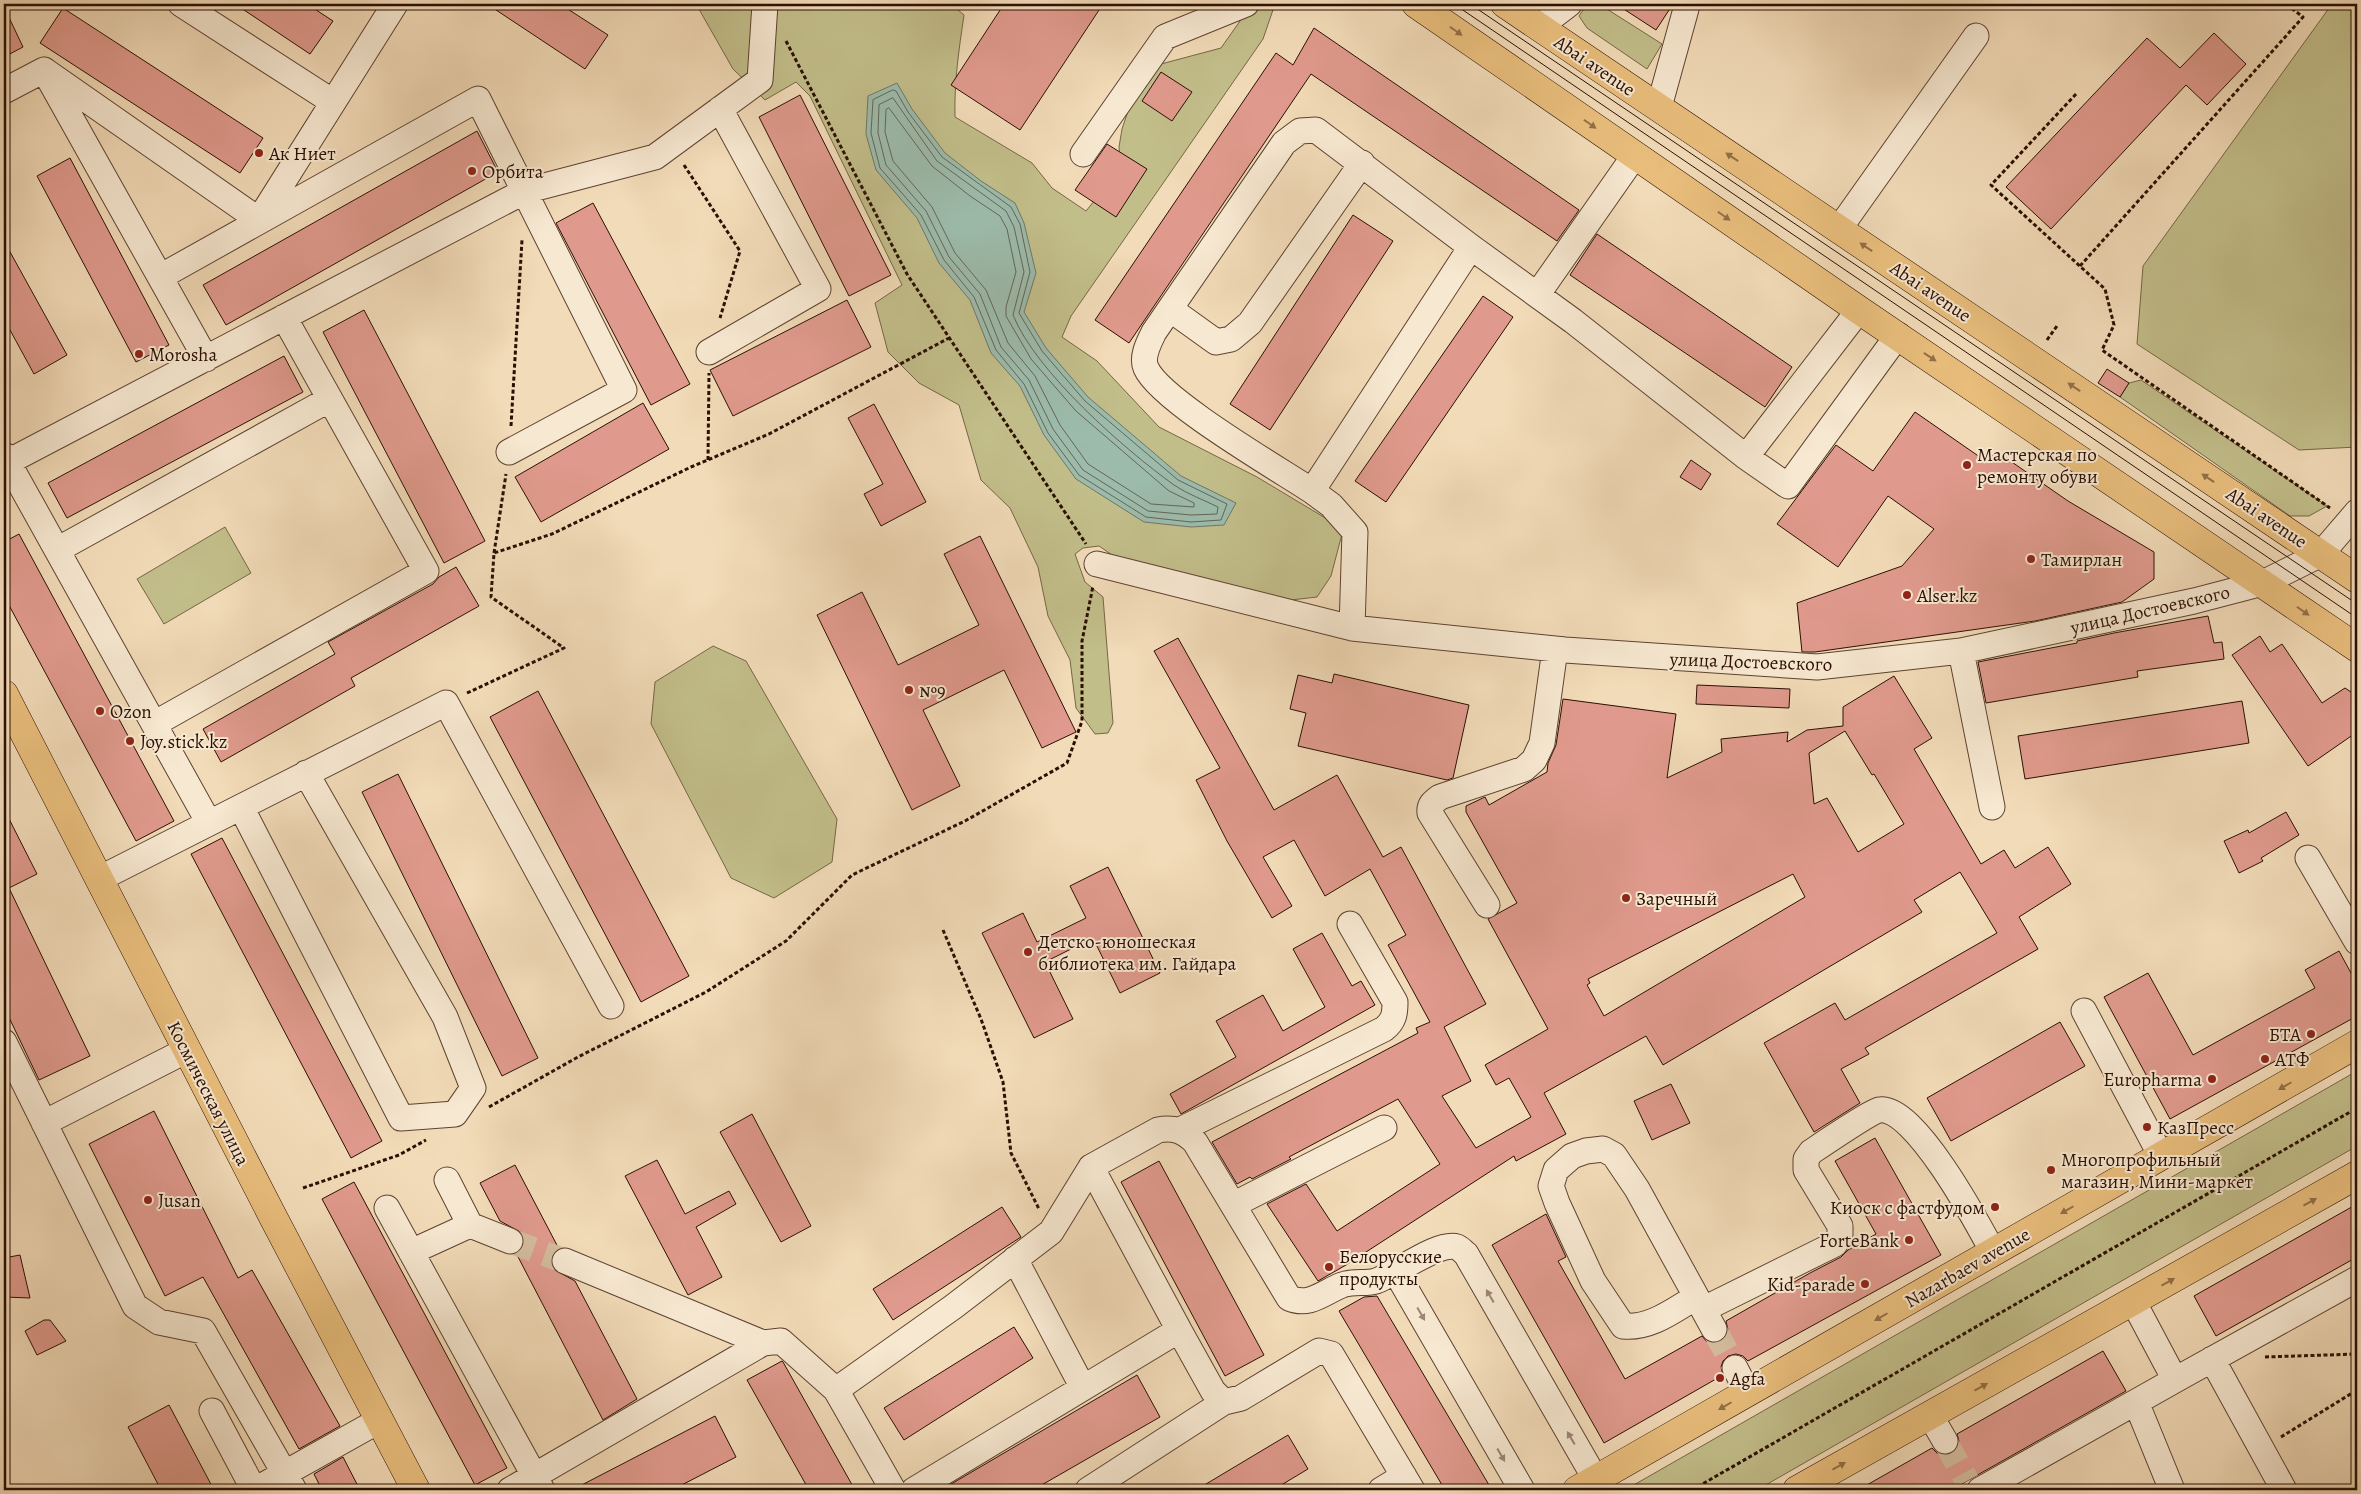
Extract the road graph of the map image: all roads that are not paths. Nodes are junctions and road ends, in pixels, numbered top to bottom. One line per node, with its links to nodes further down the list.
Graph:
1 (181, 4): 13 (street)
2 (395, 4): 13 (street)
3 (1246, 4): 16 (street)
4 (1416, 4): 17 (main road, one-way to 17)
5 (1505, 4): 9 (main road, Abai avenue)
6 (1570, 4): 9 (street)
7 (1686, 9): 14 (street)
8 (764, 10): 15 (street)
9 (1539, 27): 14 (main road, Abai avenue)
10 (1976, 36): 21 (street)
11 (44, 70): 12 (street); 20 (street); 23 (street)
12 (4, 92)
13 (333, 102): 20 (street)
14 (1658, 107): 21 (main road, Abai avenue, one-way to 14)
15 (720, 109): 19 (street); 29 (street)
16 (1083, 154)
17 (1635, 155): 24 (street); 26 (main road, one-way to 26)
18 (1362, 163): 22 (street); 25 (street); 25 (street)
19 (525, 191): 20 (street); 27 (street); 32 (street)
20 (259, 220): 23 (street)
21 (1839, 229): 38 (main road, Abai avenue, one-way to 21)
22 (1471, 247): 24 (street); 35 (street)
23 (160, 277): 30 (street)
24 (1537, 294): 33 (street)
25 (1170, 309): 35 (street)
26 (1859, 310): 28 (main road); 33 (street)
27 (284, 317): 30 (street); 31 (street)
28 (1898, 335): 33 (street); 41 (main road, one-way to 41)
29 (709, 352)
30 (206, 359): 34 (street)
31 (330, 399): 37 (street); 47 (street)
32 (509, 452)
33 (1746, 457)
34 (5, 461): 37 (street)
35 (1312, 491): 42 (street)
36 (2354, 517): 38 (street)
37 (57, 550): 47 (street)
38 (2321, 554): 40 (main road, Abai avenue); 41 (street, улица Достоевского)
39 (1097, 564): 42 (street, улица Достоевского)
40 (2357, 579)
41 (2263, 584): 43 (main road, one-way to 43); 45 (street, улица Достоевского)
42 (1352, 628): 44 (street, улица Достоевского)
43 (2357, 648)
44 (1555, 649): 45 (street, улица Достоевского); 54 (street)
45 (1961, 651): 50 (street)
46 (4, 694): 53 (main road, Космическая улица)
47 (154, 724): 51 (street)
48 (306, 774): 49 (street); 49 (street); 57 (street)
49 (242, 806): 51 (street)
50 (1992, 807)
51 (209, 822): 53 (street)
52 (2308, 858): 56 (street)
53 (99, 879): 61 (main road, Космическая улица)
54 (1487, 905)
55 (1350, 924): 64 (street)
56 (2357, 942)
57 (611, 1006)
58 (2084, 1011): 65 (street)
59 (4, 1042): 62 (street)
60 (2357, 1044): 65 (main road, Nazarbaev avenue, one-way to 65)
61 (187, 1050): 62 (street); 93 (main road, Космическая улица)
62 (44, 1123): 95 (street)
63 (1384, 1128): 69 (street)
64 (1180, 1130): 66 (street); 69 (street)
65 (2161, 1156): 74 (main road, Nazarbaev avenue, one-way to 74)
66 (1091, 1167): 75 (street); 81 (street)
67 (2357, 1175): 79 (main road, one-way to 67)
68 (447, 1180): 71 (street)
69 (1234, 1205): 77 (street)
70 (386, 1208): 73 (street)
71 (470, 1225): 72 (street); 73 (street)
72 (510, 1241)
73 (411, 1252): 96 (street)
74 (1993, 1252): 80 (street); 88 (main road, Nazarbaev avenue, one-way to 88)
75 (1015, 1260): 86 (street); 87 (street)
76 (565, 1261): 82 (street)
77 (1396, 1272): 98 (street, one-way to 77); 107 (street, one-way to 107)
78 (2357, 1280): 83 (street)
79 (2133, 1302): 85 (street); 92 (main road, one-way to 79)
80 (1705, 1312): 80 (street)
81 (1179, 1330): 86 (street); 89 (street)
82 (763, 1343): 87 (street); 96 (street)
83 (2212, 1359): 85 (street); 110 (street)
84 (1735, 1368): 88 (street)
85 (2175, 1380): 90 (street)
86 (1083, 1388): 105 (street)
87 (836, 1390): 104 (street)
88 (1748, 1393): 98 (main road, Nazarbaev avenue, one-way to 98)
89 (1224, 1402): 97 (street); 99 (street)
90 (2136, 1402): 100 (street); 109 (street)
91 (212, 1410): 101 (street)
92 (1930, 1415): 94 (street); 108 (main road, one-way to 92)
93 (380, 1420): 95 (street); 102 (main road, Космическая улица)
94 (1945, 1441)
95 (290, 1481): 101 (street)
96 (538, 1483): 103 (street)
97 (1408, 1483): 106 (street)
98 (1586, 1485)
99 (1101, 1487)
100 (1973, 1487)
101 (254, 1490)
102 (416, 1490)
103 (510, 1490)
104 (893, 1490)
105 (914, 1490)
106 (1380, 1490)
107 (1522, 1490)
108 (1797, 1490)
109 (2172, 1490)
110 (2284, 1490)

